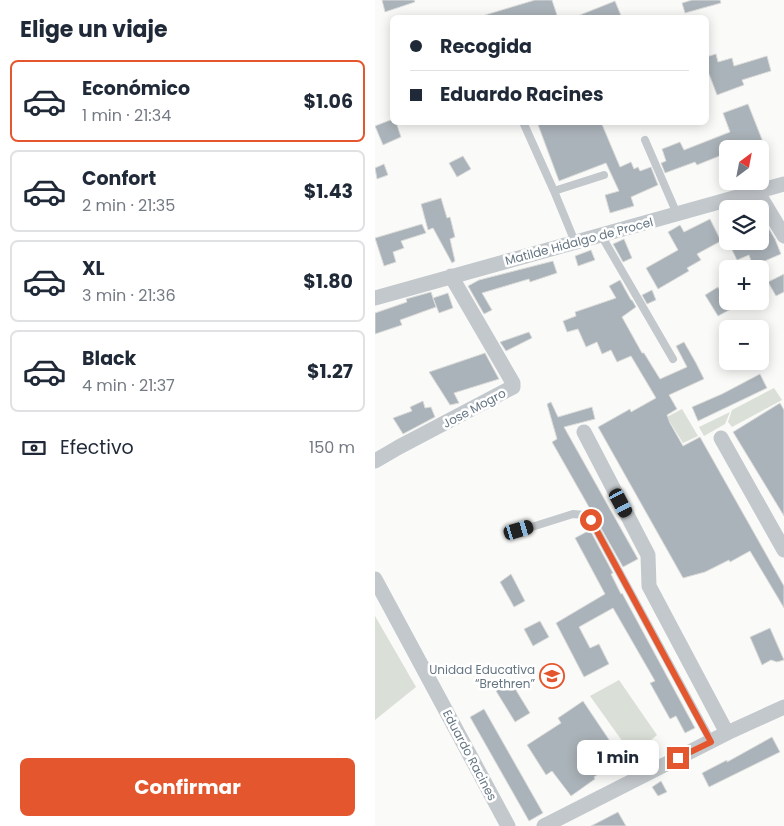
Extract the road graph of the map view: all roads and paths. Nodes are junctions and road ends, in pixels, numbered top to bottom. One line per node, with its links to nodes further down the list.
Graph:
1 (524, 125): 8 (lane)
2 (645, 140): 9 (lane)
3 (604, 174): 8 (lane)
4 (784, 184): 5 (street, Matilde Hidalgo de Procel)
5 (769, 186)
6 (745, 190): 9 (street, Matilde Hidalgo de Procel)
7 (749, 190): 11 (street)
8 (554, 191): 12 (lane)
9 (677, 214): 10 (street, Matilde Hidalgo de Procel)
10 (601, 235): 12 (street, Matilde Hidalgo de Procel); 15 (lane)
11 (784, 236)
12 (575, 242): 13 (street, Matilde Hidalgo de Procel)
13 (451, 276): 14 (street, Matilde Hidalgo de Procel); 18 (street, Jose Mogro)
14 (375, 298)
15 (673, 359)
16 (584, 432): 23 (street)
17 (721, 438): 20 (street)
18 (375, 461)
19 (519, 530): 24 (lane)
20 (784, 550)
21 (375, 579): 25 (street, Eduardo Racines)
22 (784, 708): 23 (street)
23 (727, 733): 24 (street)
24 (711, 742): 26 (street)
25 (508, 826)
26 (544, 826)

